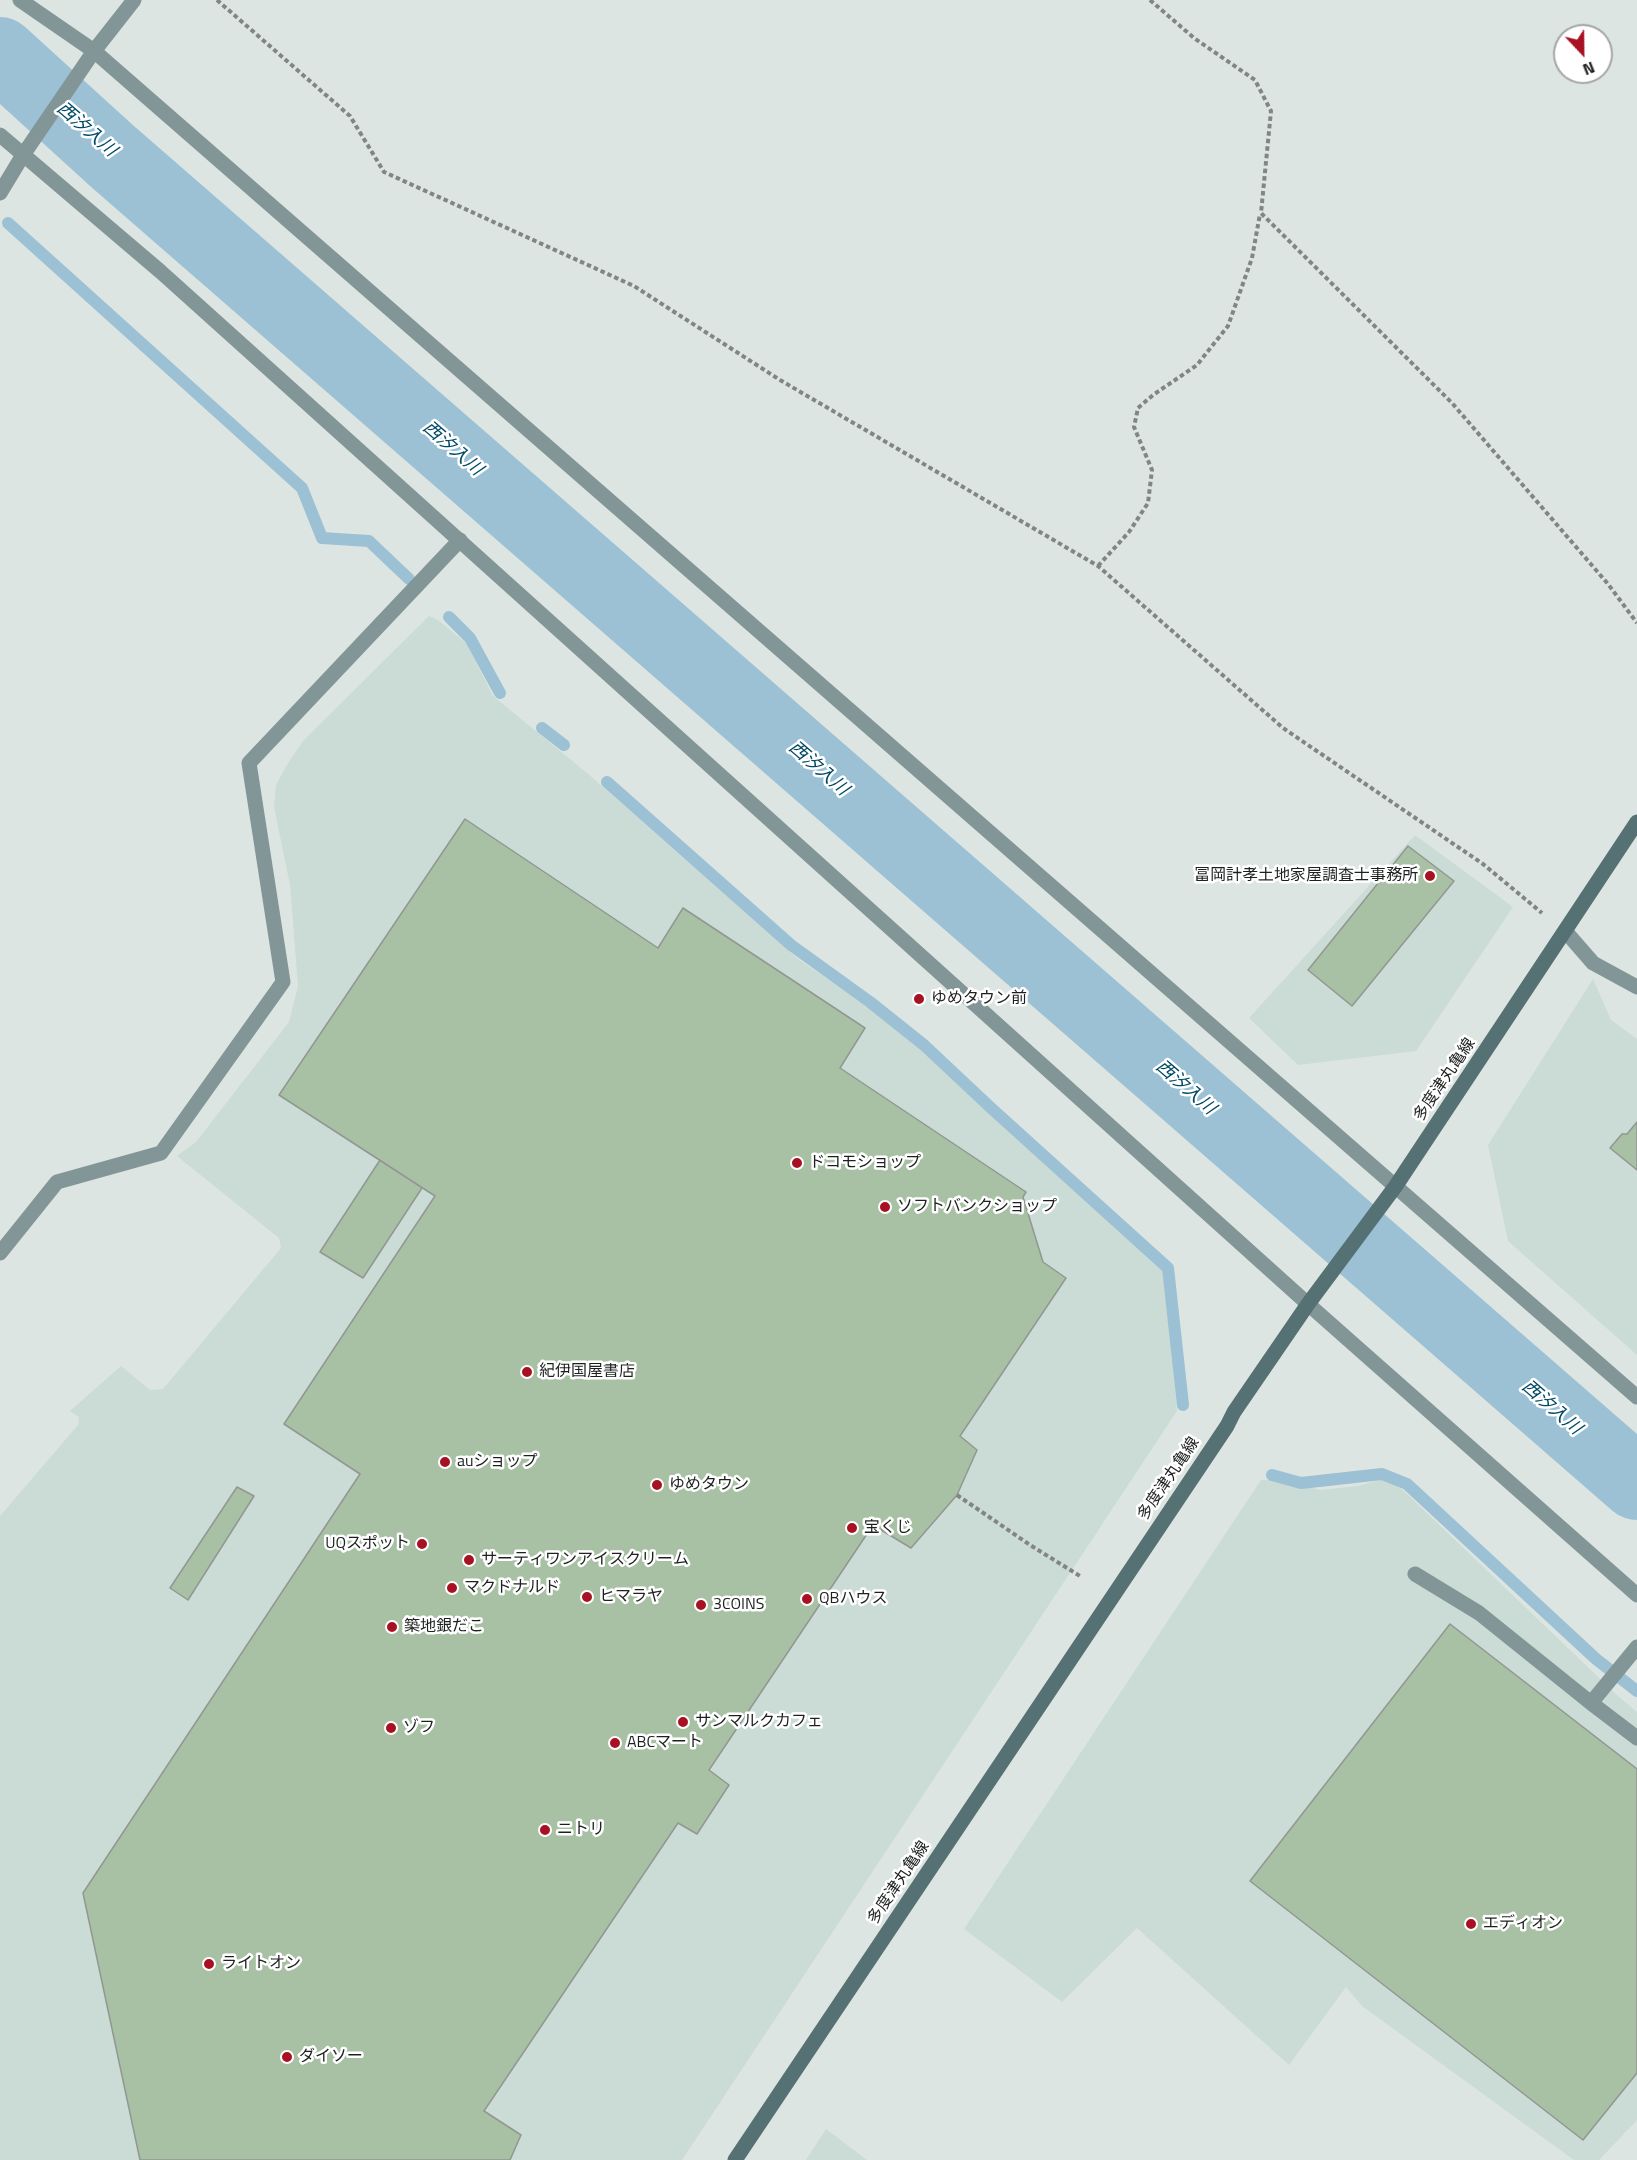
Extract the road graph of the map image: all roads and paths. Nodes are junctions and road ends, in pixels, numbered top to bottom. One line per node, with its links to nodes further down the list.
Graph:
1 (20, 0): 5 (street)
2 (134, 0): 5 (street)
3 (217, 0): 11 (path)
4 (1150, 0): 9 (path)
5 (94, 51): 7 (street); 16 (street)
6 (0, 135): 7 (street)
7 (23, 155): 8 (street); 10 (street)
8 (0, 193)
9 (1261, 213): 11 (path); 12 (path)
10 (460, 540): 17 (street); 18 (street)
11 (1098, 566): 14 (path)
12 (1637, 623)
13 (1637, 822): 14 (main road, 多度津丸亀線)
14 (1566, 932): 15 (street); 16 (main road, 多度津丸亀線)
15 (1637, 987)
16 (1395, 1187): 18 (main road, 多度津丸亀線); 19 (street)
17 (0, 1253)
18 (1308, 1304): 23 (street); 27 (main road, 多度津丸亀線)
19 (1637, 1397)
20 (957, 1495): 22 (path)
21 (1414, 1574): 25 (street)
22 (1080, 1576)
23 (1637, 1594)
24 (1637, 1647): 25 (street)
25 (1591, 1703): 26 (street)
26 (1637, 1738)
27 (735, 2160)

